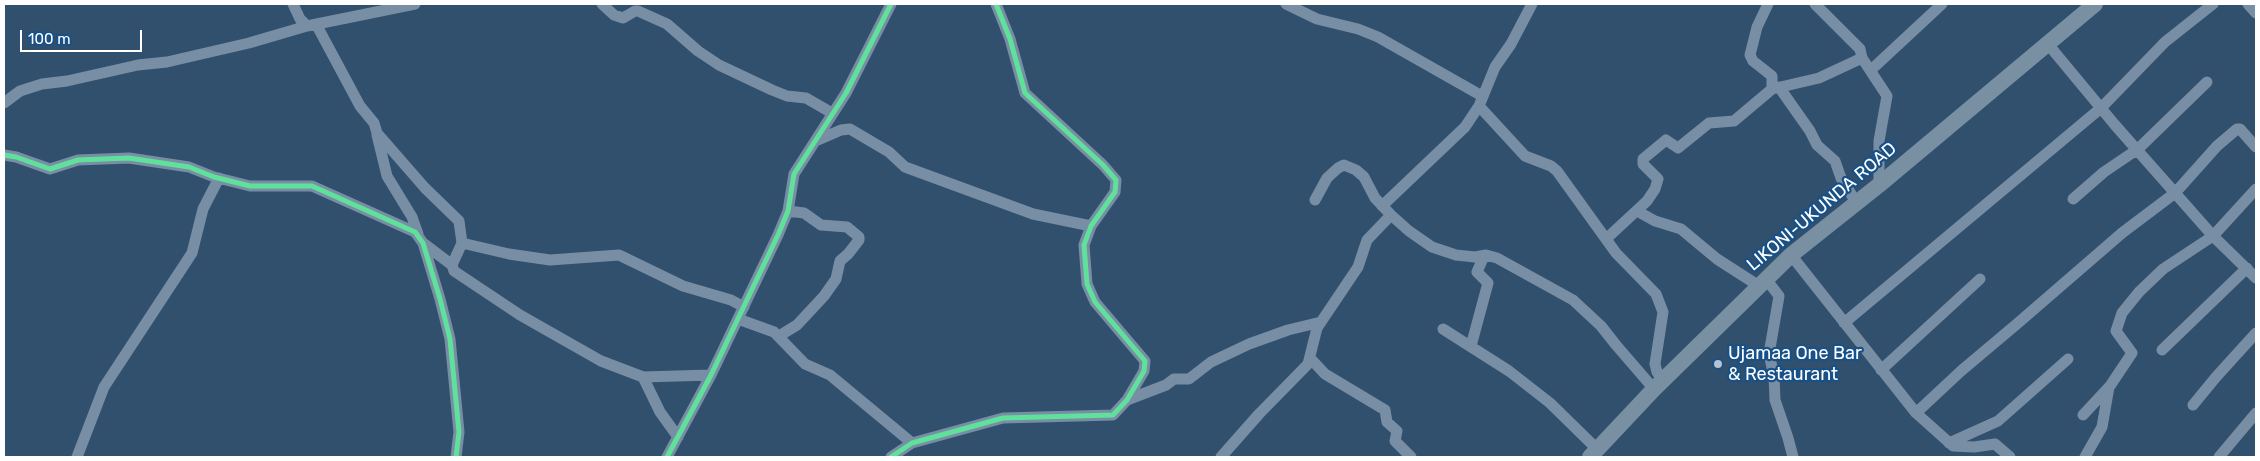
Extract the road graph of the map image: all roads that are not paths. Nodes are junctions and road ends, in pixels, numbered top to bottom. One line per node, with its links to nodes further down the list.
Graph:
1 (293, 4): 15 (street)
2 (415, 4): 15 (street)
3 (602, 4): 24 (street)
4 (891, 4): 24 (street)
5 (996, 4): 41 (street)
6 (1286, 4): 21 (street)
7 (1532, 4): 21 (street)
8 (1768, 4): 20 (street)
9 (1815, 4): 17 (street)
10 (1942, 4): 18 (street)
11 (2095, 4): 16 (highway, LIKONI-UKUNDA ROAD)
12 (2213, 4): 23 (street)
13 (2248, 4): 14 (street)
14 (2256, 13)
15 (311, 25): 22 (street); 25 (street)
16 (2047, 43): 23 (street); 31 (highway, LIKONI-UKUNDA ROAD)
17 (1862, 58): 18 (street); 20 (street)
18 (1871, 70): 31 (street)
19 (2207, 82): 28 (street)
20 (1776, 88): 36 (street); 39 (street)
21 (1480, 101): 37 (street); 44 (street)
22 (4, 103)
23 (2101, 108): 28 (street); 56 (street)
24 (832, 114): 26 (street)
25 (377, 133): 43 (street); 45 (street)
26 (818, 140): 38 (street); 41 (street)
27 (2256, 147): 33 (street)
28 (2138, 149): 33 (street); 34 (street)
29 (4, 155): 30 (street)
30 (219, 178): 43 (street); 78 (street)
31 (1879, 185): 36 (highway, LIKONI-UKUNDA ROAD)
32 (2256, 189): 42 (street)
33 (2174, 192): 42 (street); 71 (street)
34 (2073, 199)
35 (1315, 200): 37 (street)
36 (1856, 202): 47 (highway, LIKONI-UKUNDA ROAD)
37 (1382, 206): 40 (street)
38 (788, 211): 53 (street); 59 (street)
39 (1637, 211): 44 (street); 52 (street)
40 (1391, 215): 46 (street); 55 (street)
41 (1091, 226): 69 (street)
42 (2213, 236): 49 (street); 68 (street)
43 (421, 239): 48 (street); 79 (street)
44 (1606, 239): 67 (street)
45 (462, 243): 48 (street); 53 (street)
46 (1484, 256): 60 (street); 67 (street)
47 (1791, 256): 52 (highway, LIKONI-UKUNDA ROAD); 56 (street)
48 (452, 265): 66 (street)
49 (2247, 268): 50 (street); 61 (street)
50 (2256, 278)
51 (1980, 279): 64 (street)
52 (1762, 283): 67 (highway, LIKONI-UKUNDA ROAD); 84 (street)
53 (744, 307): 54 (street)
54 (738, 319): 59 (street); 65 (street)
55 (1321, 322): 62 (street); 69 (street)
56 (1844, 323): 64 (street)
57 (1443, 329): 60 (street)
58 (2256, 333): 70 (street)
59 (779, 336): 75 (street)
60 (1471, 346): 77 (street)
61 (2162, 350)
62 (1310, 358): 82 (street); 83 (street)
63 (2068, 359): 76 (street)
64 (1881, 370): 71 (street)
65 (711, 376): 66 (street); 74 (street)
66 (643, 377): 74 (street)
67 (1659, 384): 77 (highway, LIKONI-UKUNDA ROAD)
68 (2110, 386): 73 (street); 86 (street)
69 (1126, 400): 75 (street)
70 (2193, 405)
71 (1916, 413): 76 (street)
72 (2256, 413): 87 (street)
73 (2083, 415)
74 (678, 437): 80 (street)
75 (912, 443): 81 (street)
76 (1951, 449): 85 (street)
77 (1594, 454)
78 (77, 457)
79 (456, 457)
80 (667, 457)
81 (890, 457)
82 (1221, 457)
83 (1411, 457)
84 (1793, 457)
85 (2010, 457)
86 (2085, 457)
87 (2219, 457)

